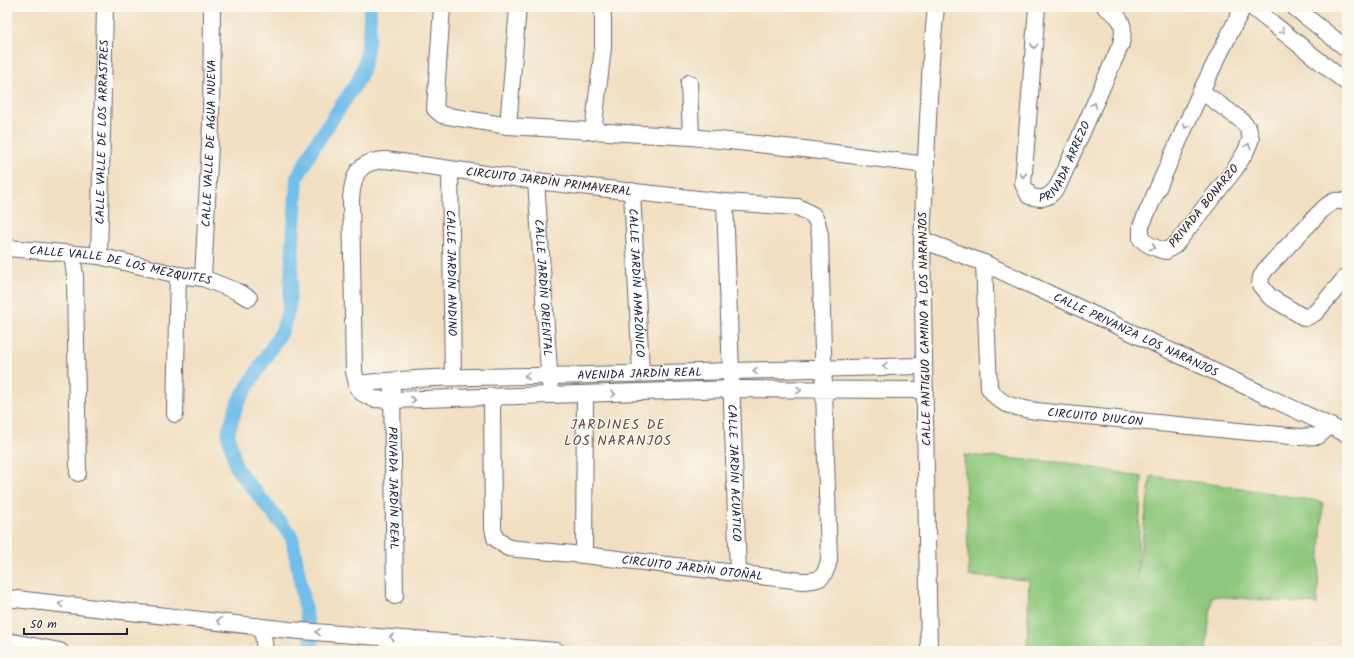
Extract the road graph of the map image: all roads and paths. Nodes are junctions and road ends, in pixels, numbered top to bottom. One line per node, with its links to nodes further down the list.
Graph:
1 (105, 7): 28 (street, CALLE VALLE DE LOS ARRASTRES)
2 (212, 7): 32 (street, CALLE VALLE DE AGUA NUEVA)
3 (442, 7): 16 (street)
4 (518, 7): 16 (street)
5 (603, 7): 17 (street)
6 (936, 7): 19 (street, CALLE ANTIGUO CAMINO A LOS NARANJOS)
7 (1037, 7): 8 (street, PRIVADA ARREZO, one-way to 8)
8 (1105, 7)
9 (1243, 7): 15 (street, PRIVADA BONARZO)
10 (1252, 7): 13 (street, one-way to 13)
11 (1294, 7): 12 (street)
12 (1347, 49)
13 (1347, 82)
14 (688, 83): 18 (street)
15 (1202, 91): 15 (street, PRIVADA BONARZO, one-way to 15)
16 (508, 126): 17 (street)
17 (593, 132): 18 (street)
18 (691, 138): 19 (street)
19 (926, 165): 25 (street, CALLE ANTIGUO CAMINO A LOS NARANJOS)
20 (450, 170): 21 (street, CIRCUITO JARDÍN PRIMAVERAL); 38 (street, CALLE JARDÍN ANDINO); 41 (street, CIRCUITO JARDÍN PRIMAVERAL)
21 (536, 181): 22 (street, CIRCUITO JARDÍN PRIMAVERAL); 39 (street, CALLE JARDÍN ORIENTAL)
22 (632, 192): 23 (street, CIRCUITO JARDÍN PRIMAVERAL); 37 (street, CALLE JARDÍN AMAZÓNICO)
23 (725, 202): 35 (street, CIRCUITO JARDÍN PRIMAVERAL); 36 (street, CALLE JARDÍN ACUATICO)
24 (1347, 203): 31 (street)
25 (922, 240): 29 (street, CALLE PRIVANZA LOS NARANJOS); 34 (street, CALLE ANTIGUO CAMINO A LOS NARANJOS)
26 (7, 248): 27 (street, CALLE VALLE DE LOS MEZQUITES)
27 (72, 254): 28 (street, CALLE VALLE DE LOS MEZQUITES); 52 (street)
28 (99, 256): 30 (street, CALLE VALLE DE LOS MEZQUITES)
29 (984, 263): 50 (street, CALLE PRIVANZA LOS NARANJOS); 50 (street, CIRCUITO DIUCON)
30 (178, 275): 32 (street, CALLE VALLE DE LOS MEZQUITES); 49 (street)
31 (1347, 276)
32 (203, 278): 33 (street, CALLE VALLE DE LOS MEZQUITES)
33 (249, 298)
34 (924, 366): 35 (street, AVENIDA JARDÍN REAL, one-way to 35); 44 (street, CALLE ANTIGUO CAMINO A LOS NARANJOS)
35 (824, 367): 36 (street, AVENIDA JARDÍN REAL, one-way to 36); 43 (street, CIRCUITO JARDÍN OTOÑAL)
36 (732, 372): 37 (street, AVENIDA JARDÍN REAL); 42 (street, CALLE JARDÍN ACUATICO)
37 (641, 373): 39 (street, AVENIDA JARDÍN REAL)
38 (453, 376): 39 (street, AVENIDA JARDÍN REAL, one-way to 38); 40 (street, AVENIDA JARDÍN REAL)
39 (549, 376): 45 (street, CALLE JARDÍN ORIENTAL)
40 (392, 380): 41 (street, AVENIDA JARDÍN REAL); 48 (street, PRIVADA JARDÍN REAL)
41 (359, 388): 48 (street, AVENIDA JARDÍN REAL)
42 (732, 389): 43 (street, AVENIDA JARDÍN REAL, one-way to 43); 46 (street, AVENIDA JARDÍN REAL, one-way to 42); 54 (street, CALLE JARDÍN ACUATICO)
43 (824, 390): 44 (street, AVENIDA JARDÍN REAL); 54 (street, CIRCUITO JARDÍN OTOÑAL)
44 (925, 390): 63 (street, CALLE ANTIGUO CAMINO A LOS NARANJOS)
45 (550, 395): 46 (street, AVENIDA JARDÍN REAL); 47 (street, AVENIDA JARDÍN REAL)
46 (585, 395): 53 (street)
47 (492, 396): 48 (street, AVENIDA JARDÍN REAL, one-way to 47); 53 (street, CIRCUITO JARDÍN OTOÑAL)
48 (392, 400): 55 (street, PRIVADA JARDÍN REAL)
49 (175, 414)
50 (1330, 426): 51 (street, CALLE PRIVANZA LOS NARANJOS)
51 (1347, 434)
52 (78, 473)
53 (584, 555): 54 (street, CIRCUITO JARDÍN OTOÑAL)
54 (738, 573)
55 (395, 596)
56 (7, 598): 57 (street, one-way to 56)
57 (257, 626): 59 (street, one-way to 57); 61 (street)
58 (7, 641): 60 (street)
59 (518, 649): 62 (street)
60 (60, 651)
61 (265, 651)
62 (557, 651)
63 (929, 651)

